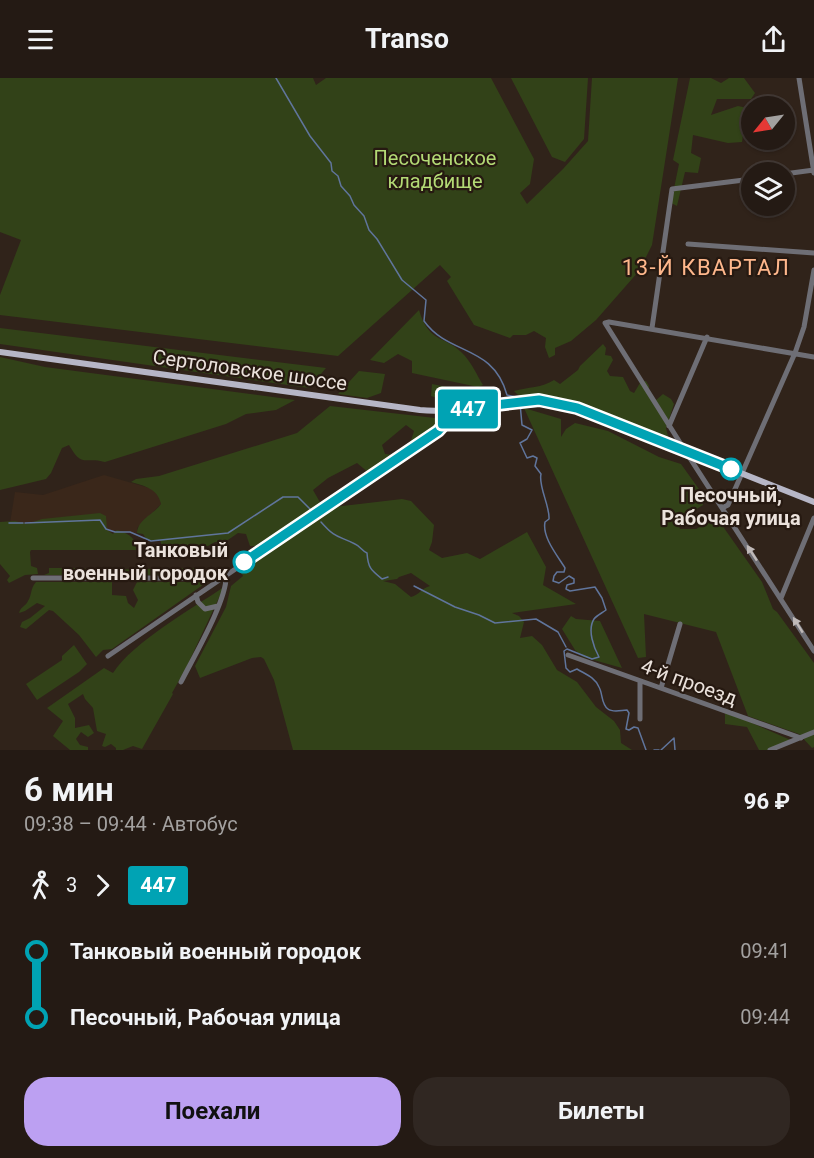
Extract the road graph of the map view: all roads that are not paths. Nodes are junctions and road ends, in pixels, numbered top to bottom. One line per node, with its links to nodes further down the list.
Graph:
1 (799, 78): 2 (street)
2 (814, 171): 3 (street)
3 (795, 173)
4 (741, 180): 8 (street)
5 (688, 244): 6 (street)
6 (814, 254)
7 (814, 270): 11 (street)
8 (651, 328): 9 (street); 14 (street)
9 (707, 337): 11 (street); 14 (street)
10 (0, 352): 13 (main road, Сертоловское шоссе)
11 (795, 353): 12 (street); 16 (street)
12 (814, 357)
13 (452, 410): 15 (main road, Сертоловское шоссе); 20 (street)
14 (669, 426): 15 (street)
15 (684, 449): 16 (main road, Сертоловское шоссе); 18 (street)
16 (741, 474): 17 (main road, Сертоловское шоссе); 18 (street)
17 (814, 502)
18 (722, 508): 23 (street, one-way to 18)
19 (814, 518): 23 (street)
20 (224, 576): 21 (street); 22 (street); 24 (street)
21 (33, 578)
22 (196, 595): 24 (street); 28 (street)
23 (781, 598): 26 (street, one-way to 23)
24 (218, 606): 30 (street)
25 (680, 624): 31 (street)
26 (814, 651)
27 (568, 655): 29 (street, 4-й проезд)
28 (108, 656)
29 (640, 681): 31 (street, 4-й проезд); 32 (street)
30 (181, 682)
31 (661, 688): 34 (street, 4-й проезд)
32 (640, 720)
33 (814, 732): 34 (street)
34 (801, 738): 35 (street)
35 (770, 750)

